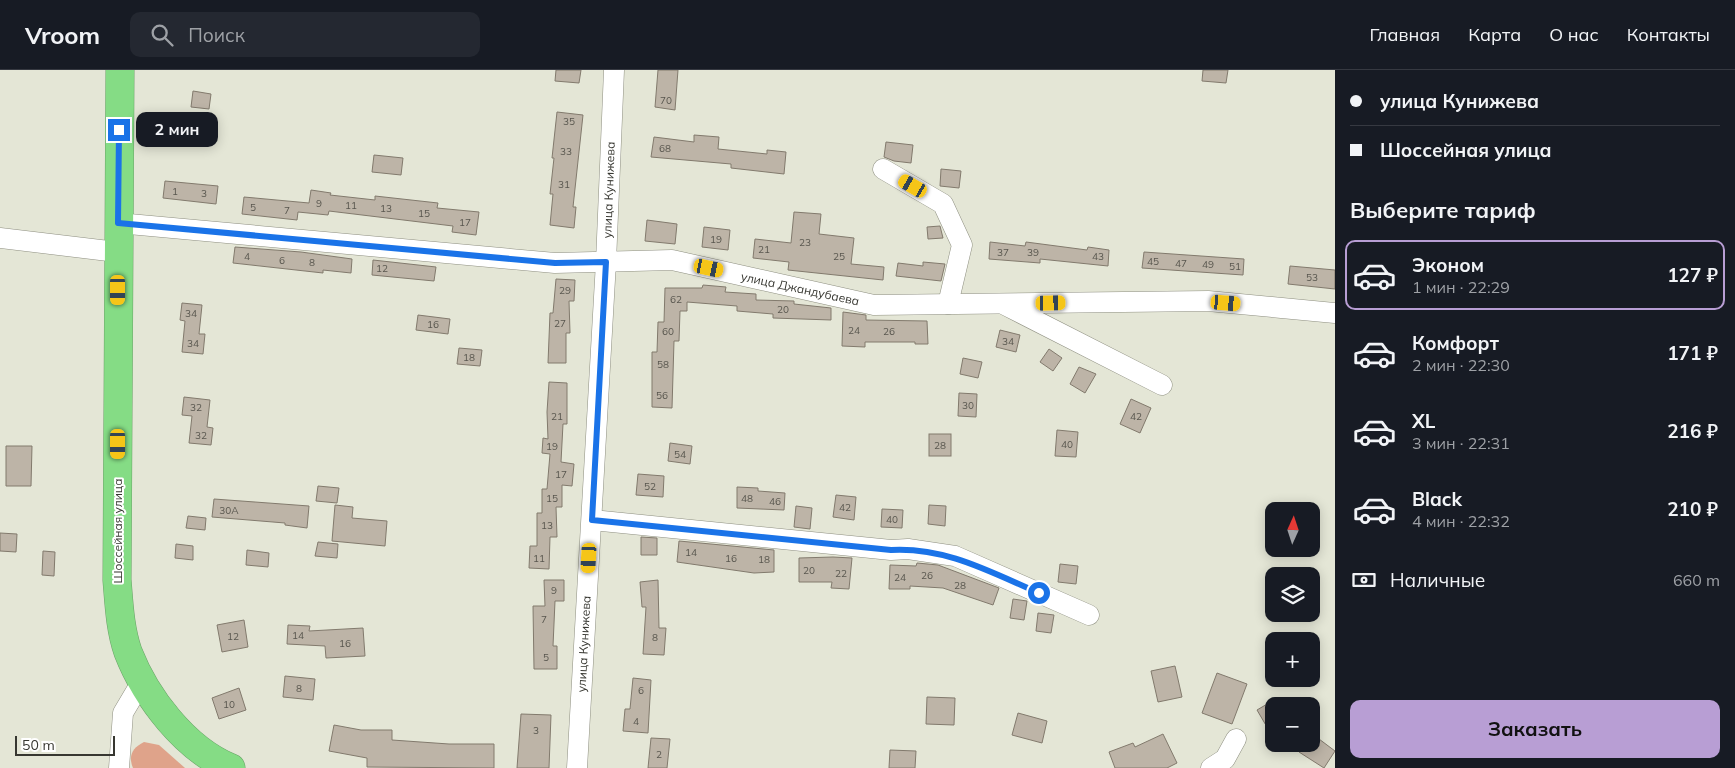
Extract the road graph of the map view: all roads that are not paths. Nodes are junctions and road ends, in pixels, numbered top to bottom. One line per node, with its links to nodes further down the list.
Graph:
1 (120, 70): 4 (highway, Шоссейная улица)
2 (614, 70): 7 (street, улица Кунижева)
3 (883, 169): 9 (street)
4 (118, 223): 6 (highway, Шоссейная улица); 7 (street, улица Джандубаева)
5 (0, 238): 6 (street)
6 (118, 252): 14 (highway, Шоссейная улица)
7 (606, 262): 9 (street, улица Джандубаева); 12 (street, улица Кунижева)
8 (1001, 303): 9 (street, улица Джандубаева); 10 (street, улица Джандубаева); 11 (street)
9 (948, 304)
10 (1335, 313)
11 (1162, 385)
12 (592, 520): 13 (street); 18 (street, улица Кунижева)
13 (1089, 615)
14 (142, 681): 16 (street); 17 (highway, Шоссейная улица)
15 (1236, 739): 19 (street)
16 (120, 768)
17 (231, 768)
18 (577, 768)
19 (1211, 768)

